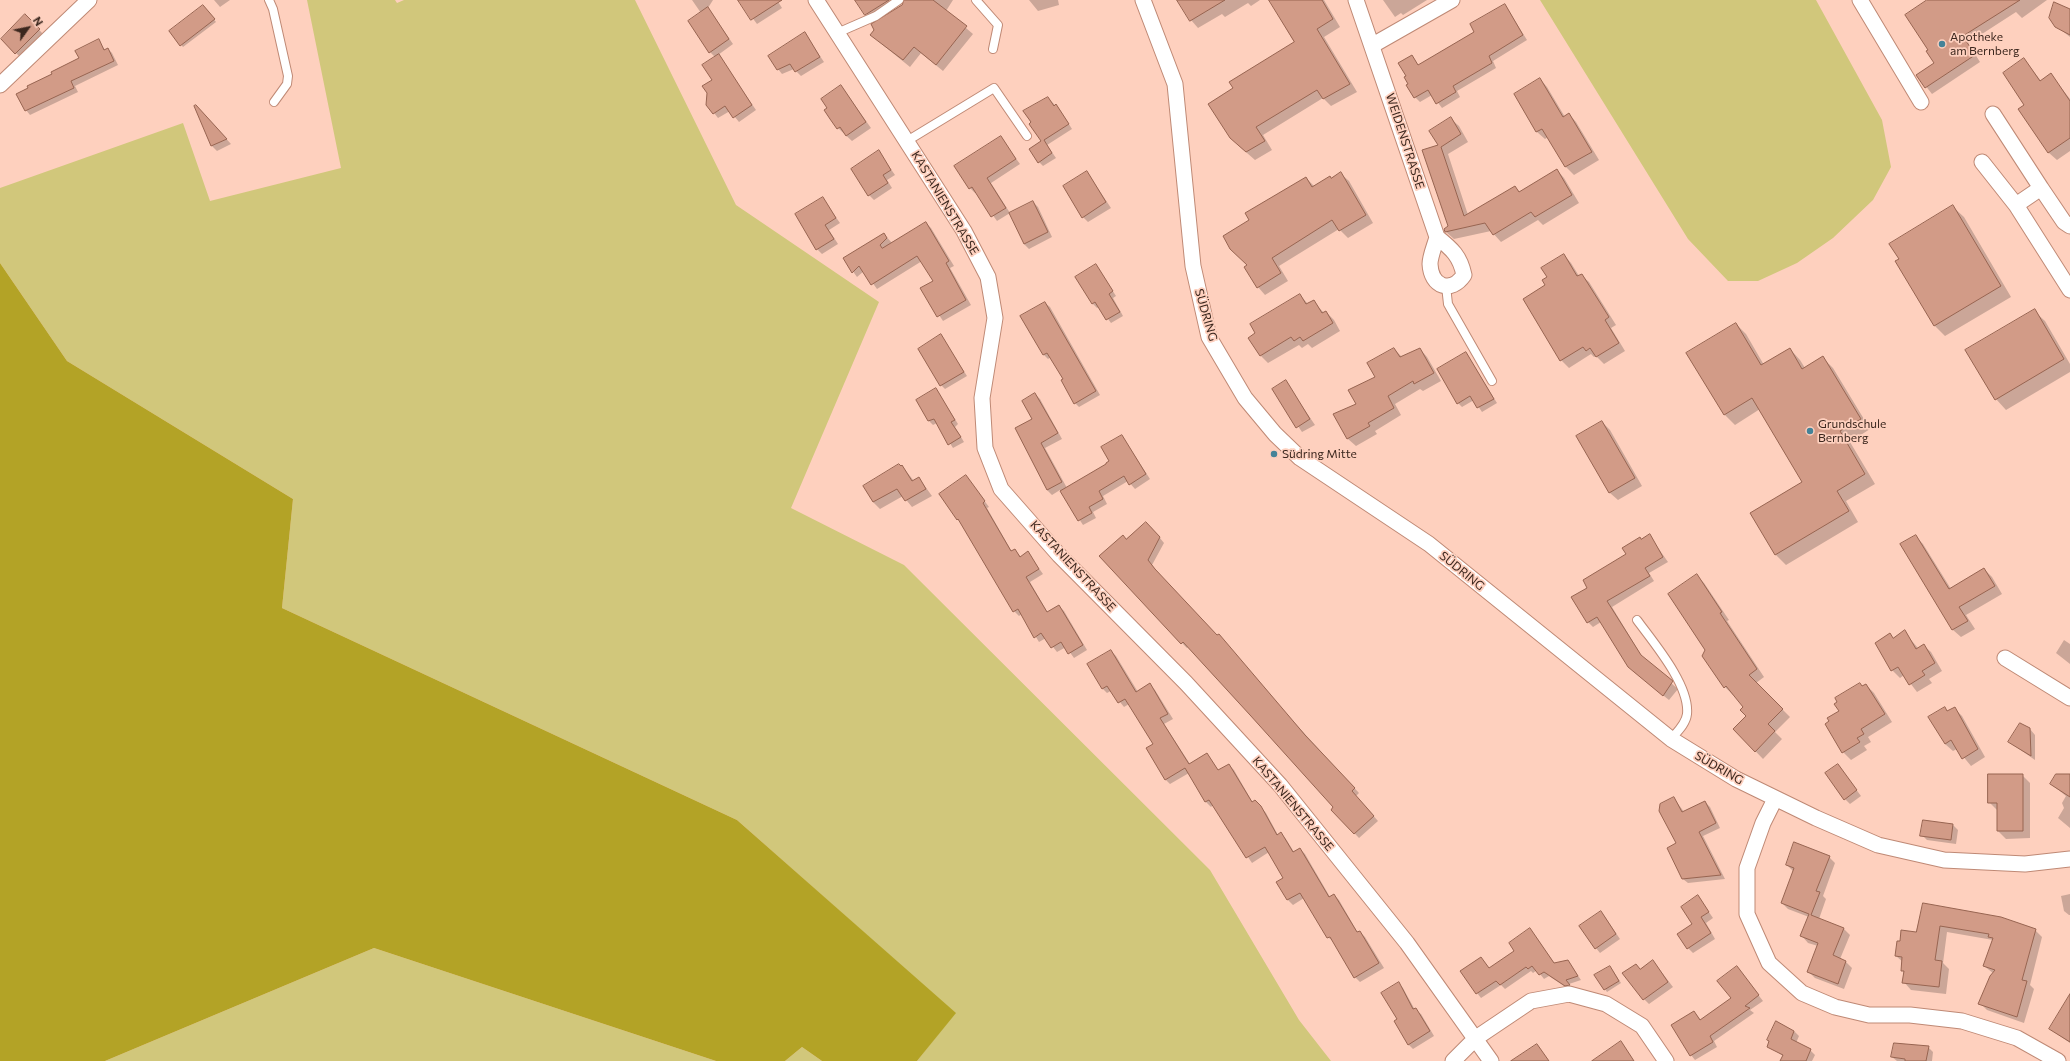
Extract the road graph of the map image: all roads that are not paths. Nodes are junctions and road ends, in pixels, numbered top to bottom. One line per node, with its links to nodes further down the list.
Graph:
1 (89, 0): 13 (street)
2 (269, 0): 14 (lane)
3 (816, 0): 10 (street, KASTANIENSTRASSE)
4 (899, 0): 10 (lane)
5 (976, 0): 12 (lane)
6 (1143, 0): 30 (street, SÜDRING)
7 (1356, 0): 11 (street, WEIDENSTRASSE)
8 (1452, 0): 11 (street)
9 (1860, 0): 15 (street)
10 (837, 33): 18 (street, KASTANIENSTRASSE)
11 (1373, 45): 23 (street, WEIDENSTRASSE)
12 (993, 49)
13 (0, 85)
14 (274, 102)
15 (1920, 102)
16 (1993, 114): 20 (street)
17 (1027, 136): 18 (lane)
18 (907, 142): 33 (street, KASTANIENSTRASSE)
19 (1982, 162): 21 (street)
20 (2041, 188): 21 (street); 22 (street)
21 (2016, 205): 25 (street)
22 (2070, 226)
23 (1437, 237): 24 (street); 24 (street)
24 (1446, 286): 26 (lane)
25 (2070, 290)
26 (1492, 381)
27 (1637, 620): 30 (lane)
28 (2005, 658): 29 (street)
29 (2070, 698)
30 (1671, 739): 31 (street, SÜDRING)
31 (1775, 799): 32 (street, SÜDRING); 37 (street)
32 (2070, 859)
33 (1476, 1038): 34 (street); 35 (street, KASTANIENSTRASSE); 36 (street)
34 (1453, 1061)
35 (1491, 1061)
36 (1666, 1061)
37 (2058, 1061)

